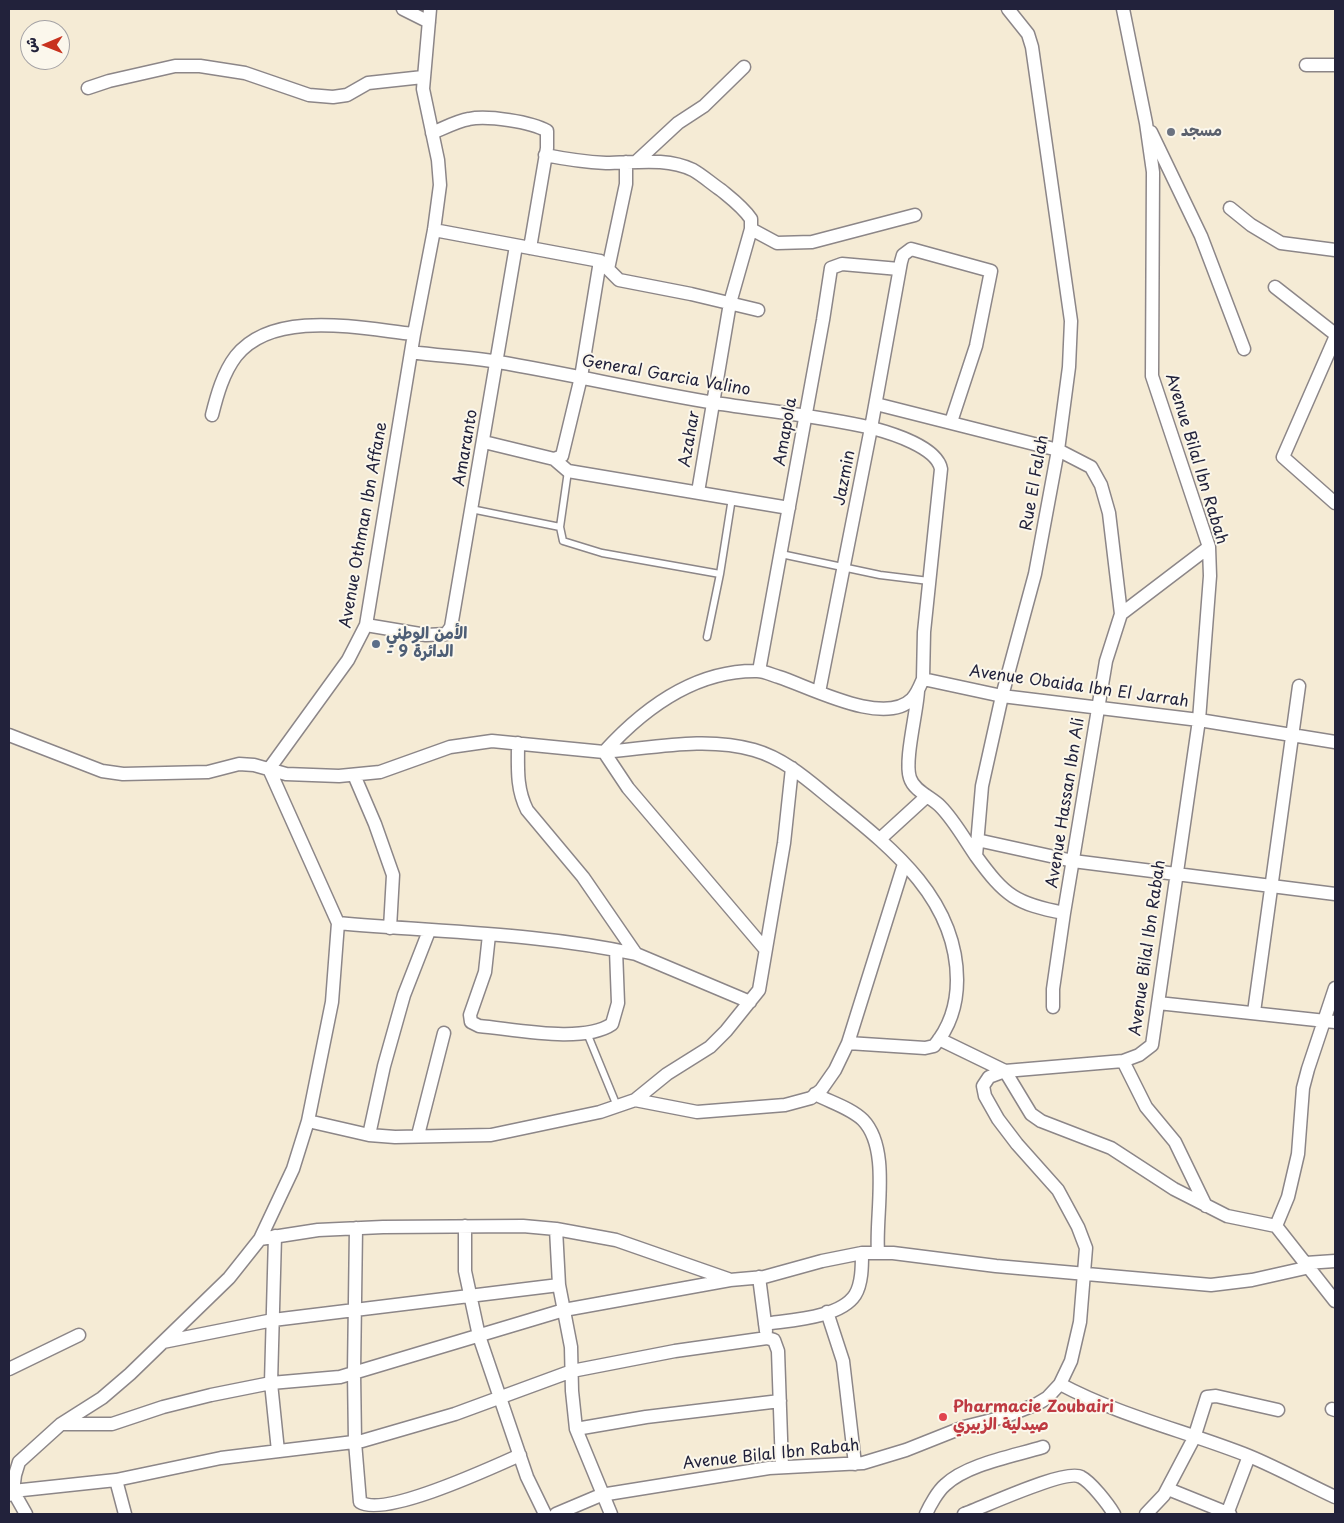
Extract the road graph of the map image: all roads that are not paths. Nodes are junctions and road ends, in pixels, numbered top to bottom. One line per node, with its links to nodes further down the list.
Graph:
1 (403, 9): 4 (street)
2 (1008, 9): 40 (street, Rue El Falah)
3 (1123, 9): 10 (street, Avenue Bilal Ibn Rabah)
4 (429, 15): 8 (street, Avenue Othman Ibn Affane)
5 (1306, 65): 6 (street)
6 (1335, 65)
7 (744, 66): 13 (street)
8 (423, 77): 9 (street); 11 (street, Avenue Othman Ibn Affane)
9 (88, 88)
10 (1146, 123): 29 (street); 49 (street, Avenue Bilal Ibn Rabah)
11 (432, 132): 12 (street); 17 (street, Avenue Othman Ibn Affane)
12 (545, 155): 13 (street); 19 (street)
13 (632, 161): 16 (street); 21 (street)
14 (1230, 208): 20 (street)
15 (915, 215): 16 (street)
16 (751, 229): 24 (street, Azahar)
17 (434, 230): 18 (street); 26 (street, Avenue Othman Ibn Affane)
18 (516, 246): 19 (street); 31 (street, Amaranto)
19 (530, 248): 21 (street)
20 (1335, 250)
21 (604, 265): 24 (street); 32 (street)
22 (899, 270): 34 (street, Jazmin); 36 (street, Amapola); 37 (street, Jazmin)
23 (1275, 287): 27 (street)
24 (730, 303): 25 (street); 33 (street, Azahar)
25 (758, 310)
26 (414, 334): 30 (street, Avenue Othman Ibn Affane); 35 (street)
27 (1335, 334)
28 (1335, 338): 45 (street)
29 (1244, 349)
30 (411, 352): 31 (street, General Garcia Valino); 55 (street, Avenue Othman Ibn Affane)
31 (496, 362): 32 (street, General Garcia Valino); 39 (street, Amaranto)
32 (581, 377): 33 (street, General Garcia Valino); 41 (street)
33 (713, 402): 36 (street, General Garcia Valino); 43 (street, Azahar)
34 (876, 404): 37 (street, Avenue Hassan Ibn Ali); 38 (street, Jazmin)
35 (212, 415)
36 (806, 416): 38 (street, General Garcia Valino); 46 (street, Amapola)
37 (951, 422): 40 (street, Avenue Hassan Ibn Ali)
38 (871, 428): 51 (street, Jazmin); 53 (street, General Garcia Valino)
39 (484, 442): 41 (street); 47 (street, Amaranto)
40 (1058, 450): 54 (street, Avenue Hassan Ibn Ali); 61 (street, Rue El Falah)
41 (554, 459): 42 (street)
42 (568, 471): 43 (street); 48 (lane)
43 (698, 492): 44 (street)
44 (732, 498): 46 (street); 52 (lane)
45 (1335, 503)
46 (789, 508): 50 (street, Amapola)
47 (471, 509): 48 (lane); 55 (street, Amaranto)
48 (560, 527): 52 (lane)
49 (1209, 547): 54 (street); 63 (street, Avenue Bilal Ibn Rabah)
50 (781, 554): 51 (lane); 57 (street, Amapola)
51 (844, 568): 53 (lane); 60 (street, Jazmin)
52 (720, 574): 56 (lane)
53 (928, 581): 58 (street, General Garcia Valino)
54 (1121, 614): 62 (street, Avenue Hassan Ibn Ali)
55 (366, 625): 70 (street, Avenue Othman Ibn Affane)
56 (706, 636)
57 (759, 671): 60 (street); 68 (street)
58 (920, 685): 60 (street); 61 (street, Avenue Obaida Ibn El Jarrah); 72 (street, General Garcia Valino)
59 (1299, 686): 65 (street)
60 (819, 692)
61 (1002, 696): 62 (street, Avenue Obaida Ibn El Jarrah); 74 (street, Rue El Falah)
62 (1098, 709): 63 (street, Avenue Obaida Ibn El Jarrah); 76 (street, Avenue Hassan Ibn Ali)
63 (1199, 720): 65 (street, Avenue Obaida Ibn El Jarrah); 78 (street, Avenue Bilal Ibn Rabah)
64 (9, 735): 70 (street)
65 (1291, 736): 66 (street, Avenue Obaida Ibn El Jarrah); 79 (street)
66 (1335, 742)
67 (518, 743): 68 (street); 71 (street); 88 (street)
68 (604, 752): 69 (street); 86 (street)
69 (792, 768): 73 (street); 86 (street)
70 (269, 769): 71 (street); 82 (street)
71 (354, 775): 83 (street)
72 (927, 796): 73 (street); 75 (street, General Garcia Valino)
73 (880, 839): 77 (street)
74 (977, 840): 75 (street, Rue El Falah); 76 (street)
75 (976, 856): 81 (street)
76 (1073, 861): 78 (street); 81 (street, Avenue Hassan Ibn Ali)
77 (904, 864): 97 (street); 98 (street)
78 (1175, 874): 79 (street); 91 (street, Avenue Bilal Ibn Rabah)
79 (1272, 884): 80 (street); 93 (street)
80 (1335, 894)
81 (1064, 913): 92 (street, Avenue Hassan Ibn Ali)
82 (338, 923): 83 (street); 104 (street)
83 (390, 928): 84 (street)
84 (429, 932): 85 (street); 105 (street)
85 (489, 935): 87 (street); 96 (street)
86 (766, 949): 90 (street)
87 (616, 950): 88 (street); 96 (street)
88 (636, 954): 90 (street)
89 (1335, 988): 94 (street)
90 (750, 1002): 102 (street)
91 (1158, 1003): 93 (street); 99 (street, Avenue Bilal Ibn Rabah)
92 (1053, 1007)
93 (1254, 1012): 94 (street)
94 (1330, 1021): 109 (street)
95 (444, 1033): 106 (street)
96 (587, 1033): 103 (lane)
97 (939, 1040): 98 (street); 100 (street)
98 (848, 1043): 101 (street)
99 (1123, 1061): 100 (street, Avenue Bilal Ibn Rabah); 107 (street)
100 (1005, 1071): 107 (street); 118 (street, Avenue Bilal Ibn Rabah)
101 (815, 1094): 102 (street); 114 (street)
102 (635, 1100): 103 (street)
103 (617, 1106): 106 (street)
104 (308, 1121): 105 (street); 113 (street)
105 (369, 1135): 106 (street)
106 (418, 1135)
107 (1206, 1206): 109 (street)
108 (465, 1226): 110 (street); 111 (street); 122 (street)
109 (1276, 1226): 117 (street)
110 (356, 1228): 112 (street); 124 (street)
111 (556, 1229): 120 (street); 121 (street)
112 (275, 1236): 113 (street); 127 (street)
113 (260, 1239): 132 (street)
114 (878, 1252): 115 (street); 118 (street)
115 (862, 1253): 119 (street); 126 (street)
116 (1335, 1261): 117 (street)
117 (1308, 1265): 118 (street); 123 (street)
118 (1085, 1273): 137 (street, Avenue Bilal Ibn Rabah)
119 (759, 1277): 120 (street); 128 (street)
120 (730, 1280): 125 (street)
121 (559, 1285): 122 (street); 125 (street)
122 (469, 1297): 124 (street); 130 (street)
123 (1335, 1302)
124 (354, 1310): 127 (street); 135 (street)
125 (564, 1310): 130 (street); 134 (street)
126 (827, 1312): 128 (street); 150 (street)
127 (273, 1320): 132 (street); 136 (street)
128 (765, 1324): 131 (street)
129 (79, 1335): 133 (street)
130 (479, 1336): 135 (street); 138 (street)
131 (766, 1338): 134 (street); 139 (street)
132 (163, 1342): 141 (street)
133 (9, 1368)
134 (572, 1371): 138 (street); 142 (street)
135 (354, 1372): 136 (street); 144 (street)
136 (271, 1383): 141 (street); 146 (street)
137 (1060, 1384): 143 (street); 150 (street, Avenue Bilal Ibn Rabah)
138 (499, 1397): 144 (street); 147 (street)
139 (780, 1401): 142 (street); 151 (street)
140 (1278, 1410): 143 (street)
141 (61, 1424): 149 (street)
142 (576, 1429): 155 (street)
143 (1194, 1438): 148 (street); 153 (street)
144 (355, 1442): 146 (street); 147 (street)
145 (1043, 1447): 162 (street)
146 (278, 1451): 152 (street)
147 (520, 1455): 159 (street)
148 (1249, 1456): 156 (street); 166 (street)
149 (14, 1462): 154 (street)
150 (855, 1464): 151 (street, Avenue Bilal Ibn Rabah)
151 (782, 1467): 155 (street, Avenue Bilal Ibn Rabah)
152 (116, 1480): 154 (street); 158 (street)
153 (1168, 1489): 165 (street); 166 (street)
154 (11, 1493): 157 (street)
155 (601, 1495): 160 (street, Avenue Bilal Ibn Rabah); 161 (street)
156 (1335, 1497)
157 (26, 1514)
158 (125, 1514)
159 (545, 1514)
160 (556, 1514)
161 (611, 1514)
162 (926, 1514)
163 (964, 1514): 164 (street)
164 (1114, 1514)
165 (1146, 1514)
166 (1228, 1514)

